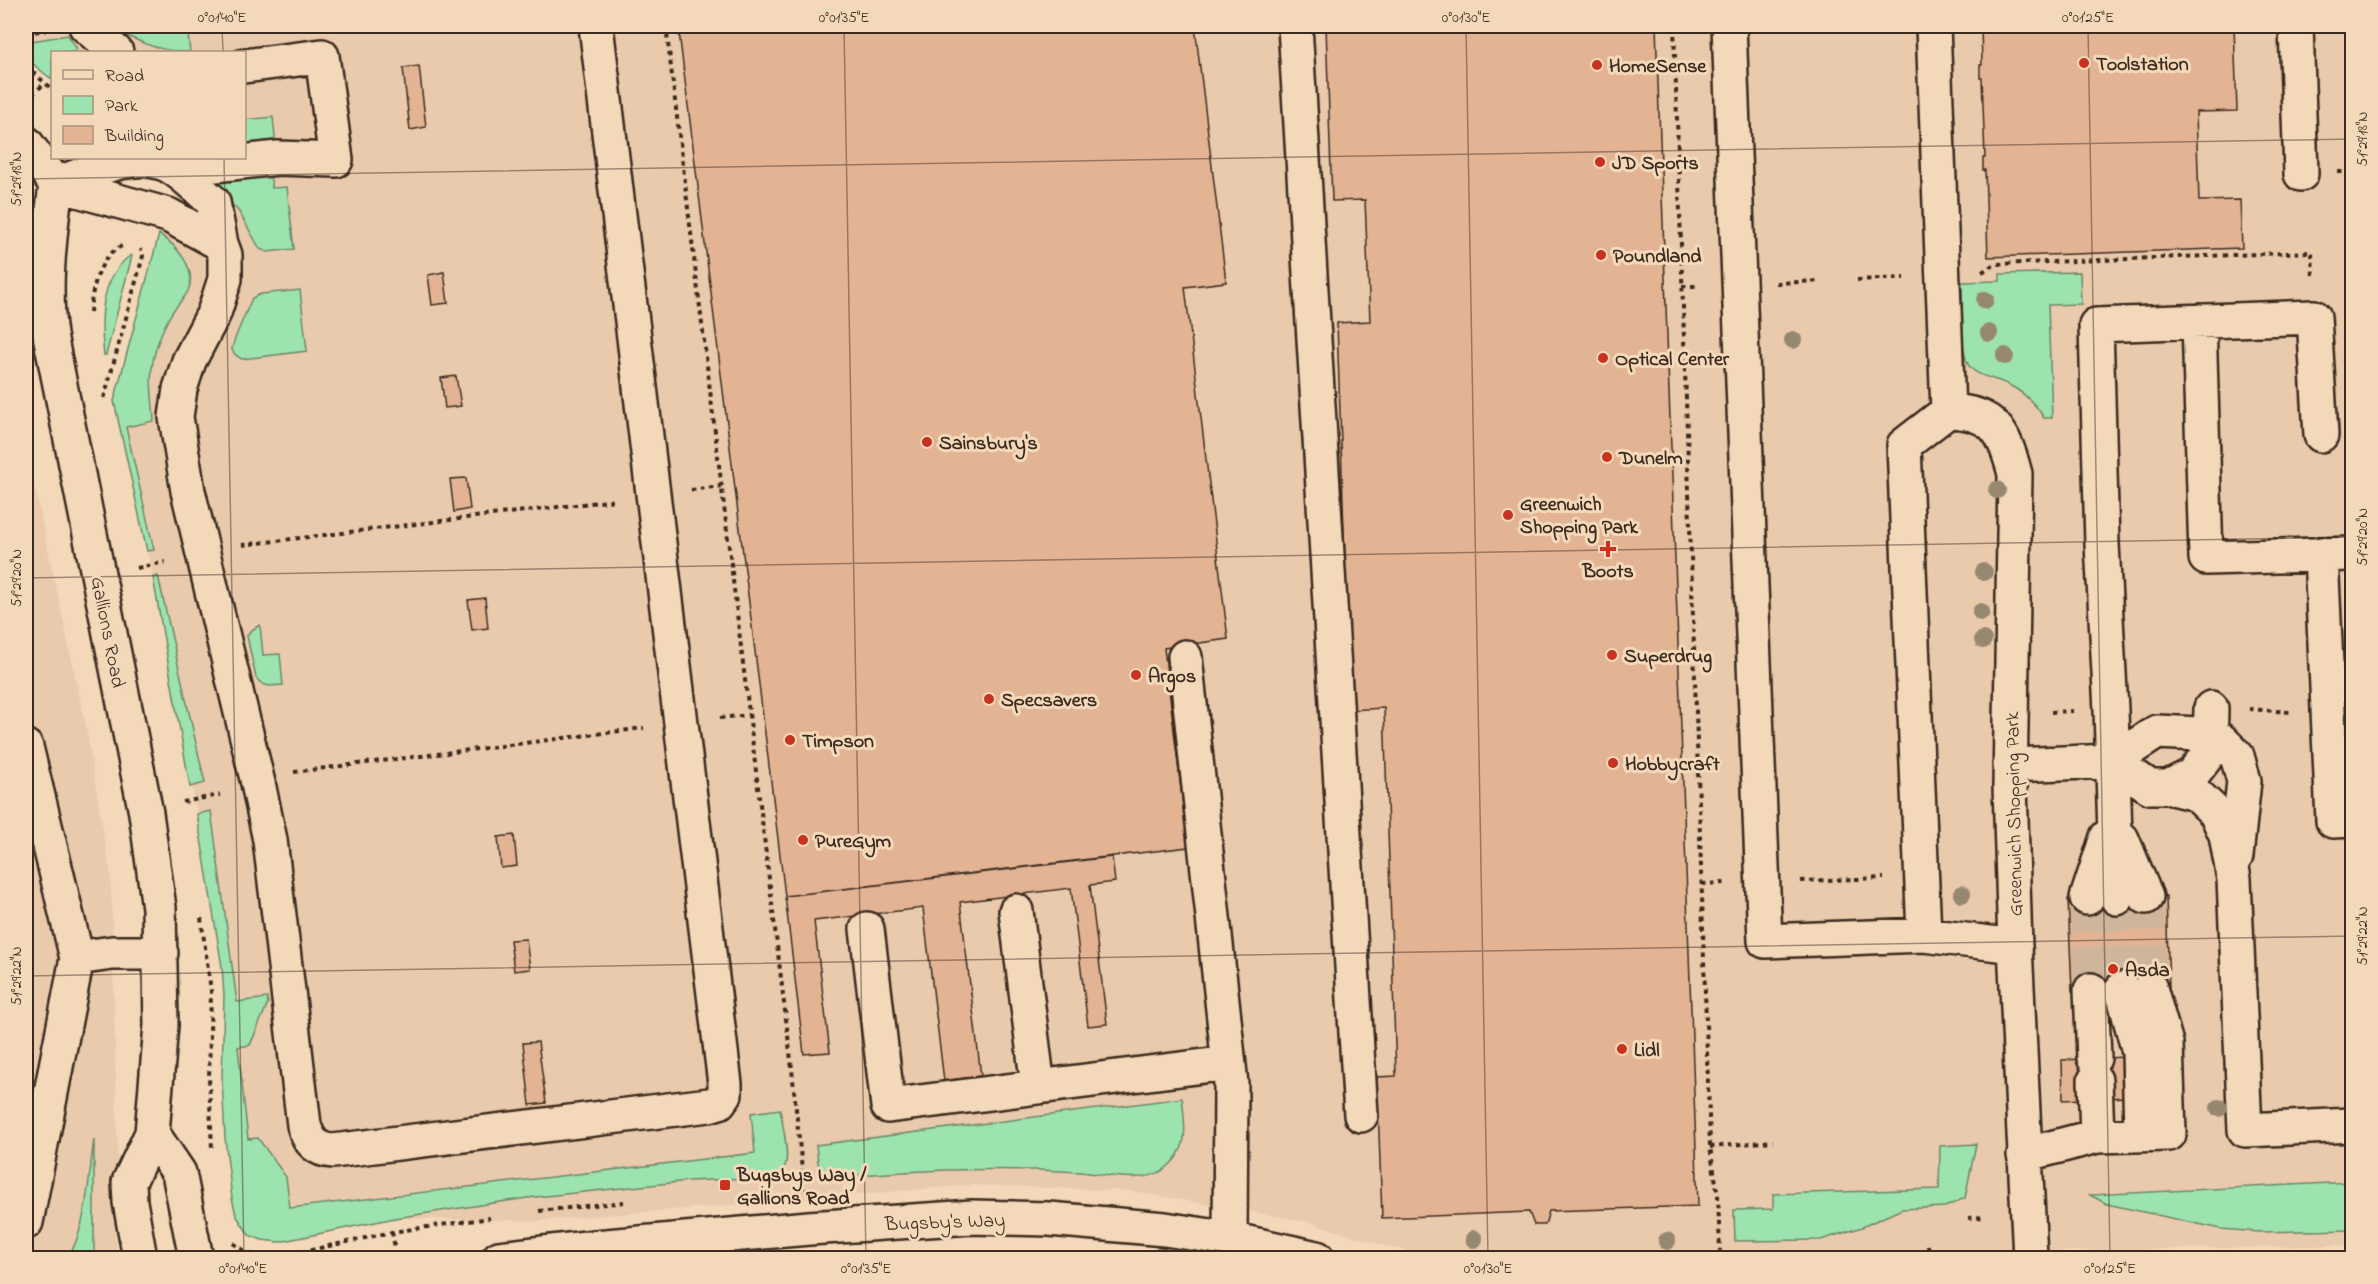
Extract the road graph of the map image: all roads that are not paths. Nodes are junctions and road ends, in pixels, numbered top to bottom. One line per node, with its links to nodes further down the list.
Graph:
1 (86, 26): 7 (street)
2 (596, 26): 13 (street)
3 (1295, 26): 36 (street)
4 (1730, 26): 30 (street)
5 (1933, 26): 15 (street)
6 (2296, 26): 11 (street)
7 (115, 51)
8 (246, 66): 10 (street)
9 (26, 143): 12 (street)
10 (166, 164): 12 (street); 13 (street)
11 (2301, 174)
12 (56, 184): 13 (street); 32 (street, Gallions Road)
13 (221, 244)
14 (2199, 321): 16 (street); 17 (street); 22 (street)
15 (1948, 411): 23 (street, Greenwich Shopping Park); 30 (street)
16 (2321, 435)
17 (2337, 554): 19 (street)
18 (1185, 657): 34 (street)
19 (2340, 678): 25 (street)
20 (2211, 722): 22 (street); 24 (street); 26 (street)
21 (26, 747): 33 (street)
22 (2112, 761): 23 (street); 24 (street); 27 (street)
23 (2010, 765): 31 (street, Greenwich Shopping Park)
24 (2168, 787): 26 (street)
25 (2352, 820)
26 (2234, 879): 37 (street)
27 (2117, 898)
28 (1016, 911): 35 (street)
29 (867, 929): 35 (street)
30 (1924, 935): 31 (street)
31 (2015, 946): 40 (street, Greenwich Shopping Park)
32 (161, 953): 33 (street); 38 (street, Gallions Road)
33 (77, 958): 41 (street)
34 (1228, 1063): 35 (street); 42 (street)
35 (1038, 1088)
36 (1361, 1115)
37 (2352, 1125)
38 (152, 1133): 43 (street, Gallions Road); 44 (street)
39 (2097, 1136): 39 (street); 40 (street)
40 (2024, 1155): 47 (street, Greenwich Shopping Park)
41 (26, 1222)
42 (1230, 1239): 45 (street, Bugsby's Way); 46 (street, Bugsby's Way)
43 (140, 1258)
44 (196, 1258)
45 (499, 1258)
46 (1317, 1258)
47 (2030, 1258)

